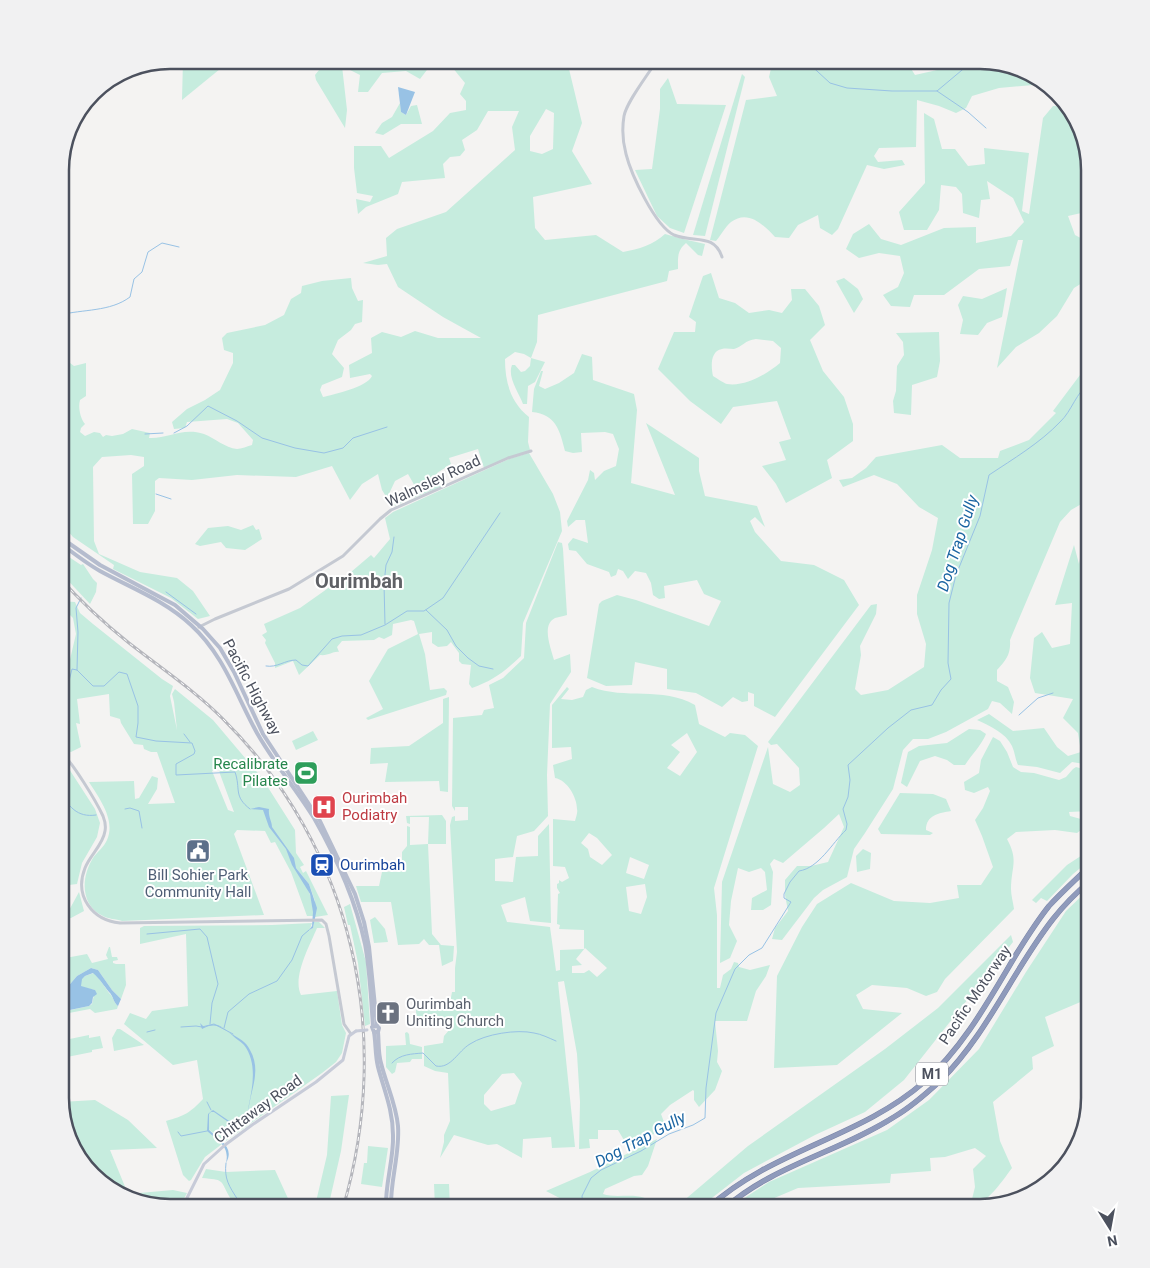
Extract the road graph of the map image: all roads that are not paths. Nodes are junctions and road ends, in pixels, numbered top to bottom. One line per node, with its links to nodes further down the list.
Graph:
1 (650, 69): 2 (street)
2 (722, 257)
3 (531, 450): 7 (street, Walmsley Road)
4 (69, 545): 6 (main road, Pacific Highway)
5 (69, 548): 6 (main road, Pacific Highway)
6 (76, 552): 7 (main road, Pacific Highway); 8 (main road, Pacific Highway)
7 (200, 626): 8 (street, Walmsley Road); 12 (main road, Pacific Highway)
8 (195, 629): 12 (main road, Pacific Highway)
9 (69, 760): 13 (street)
10 (1081, 874): 17 (highway, Pacific Motorway / M1)
11 (1081, 890): 18 (highway, Pacific Motorway / M1)
12 (374, 1029): 13 (main road, bridge); 15 (main road, Pacific Highway); 16 (main road, Pacific Highway)
13 (351, 1034): 14 (main road, Chittaway Road)
14 (186, 1199)
15 (386, 1199)
16 (392, 1199)
17 (718, 1199)
18 (736, 1199)

